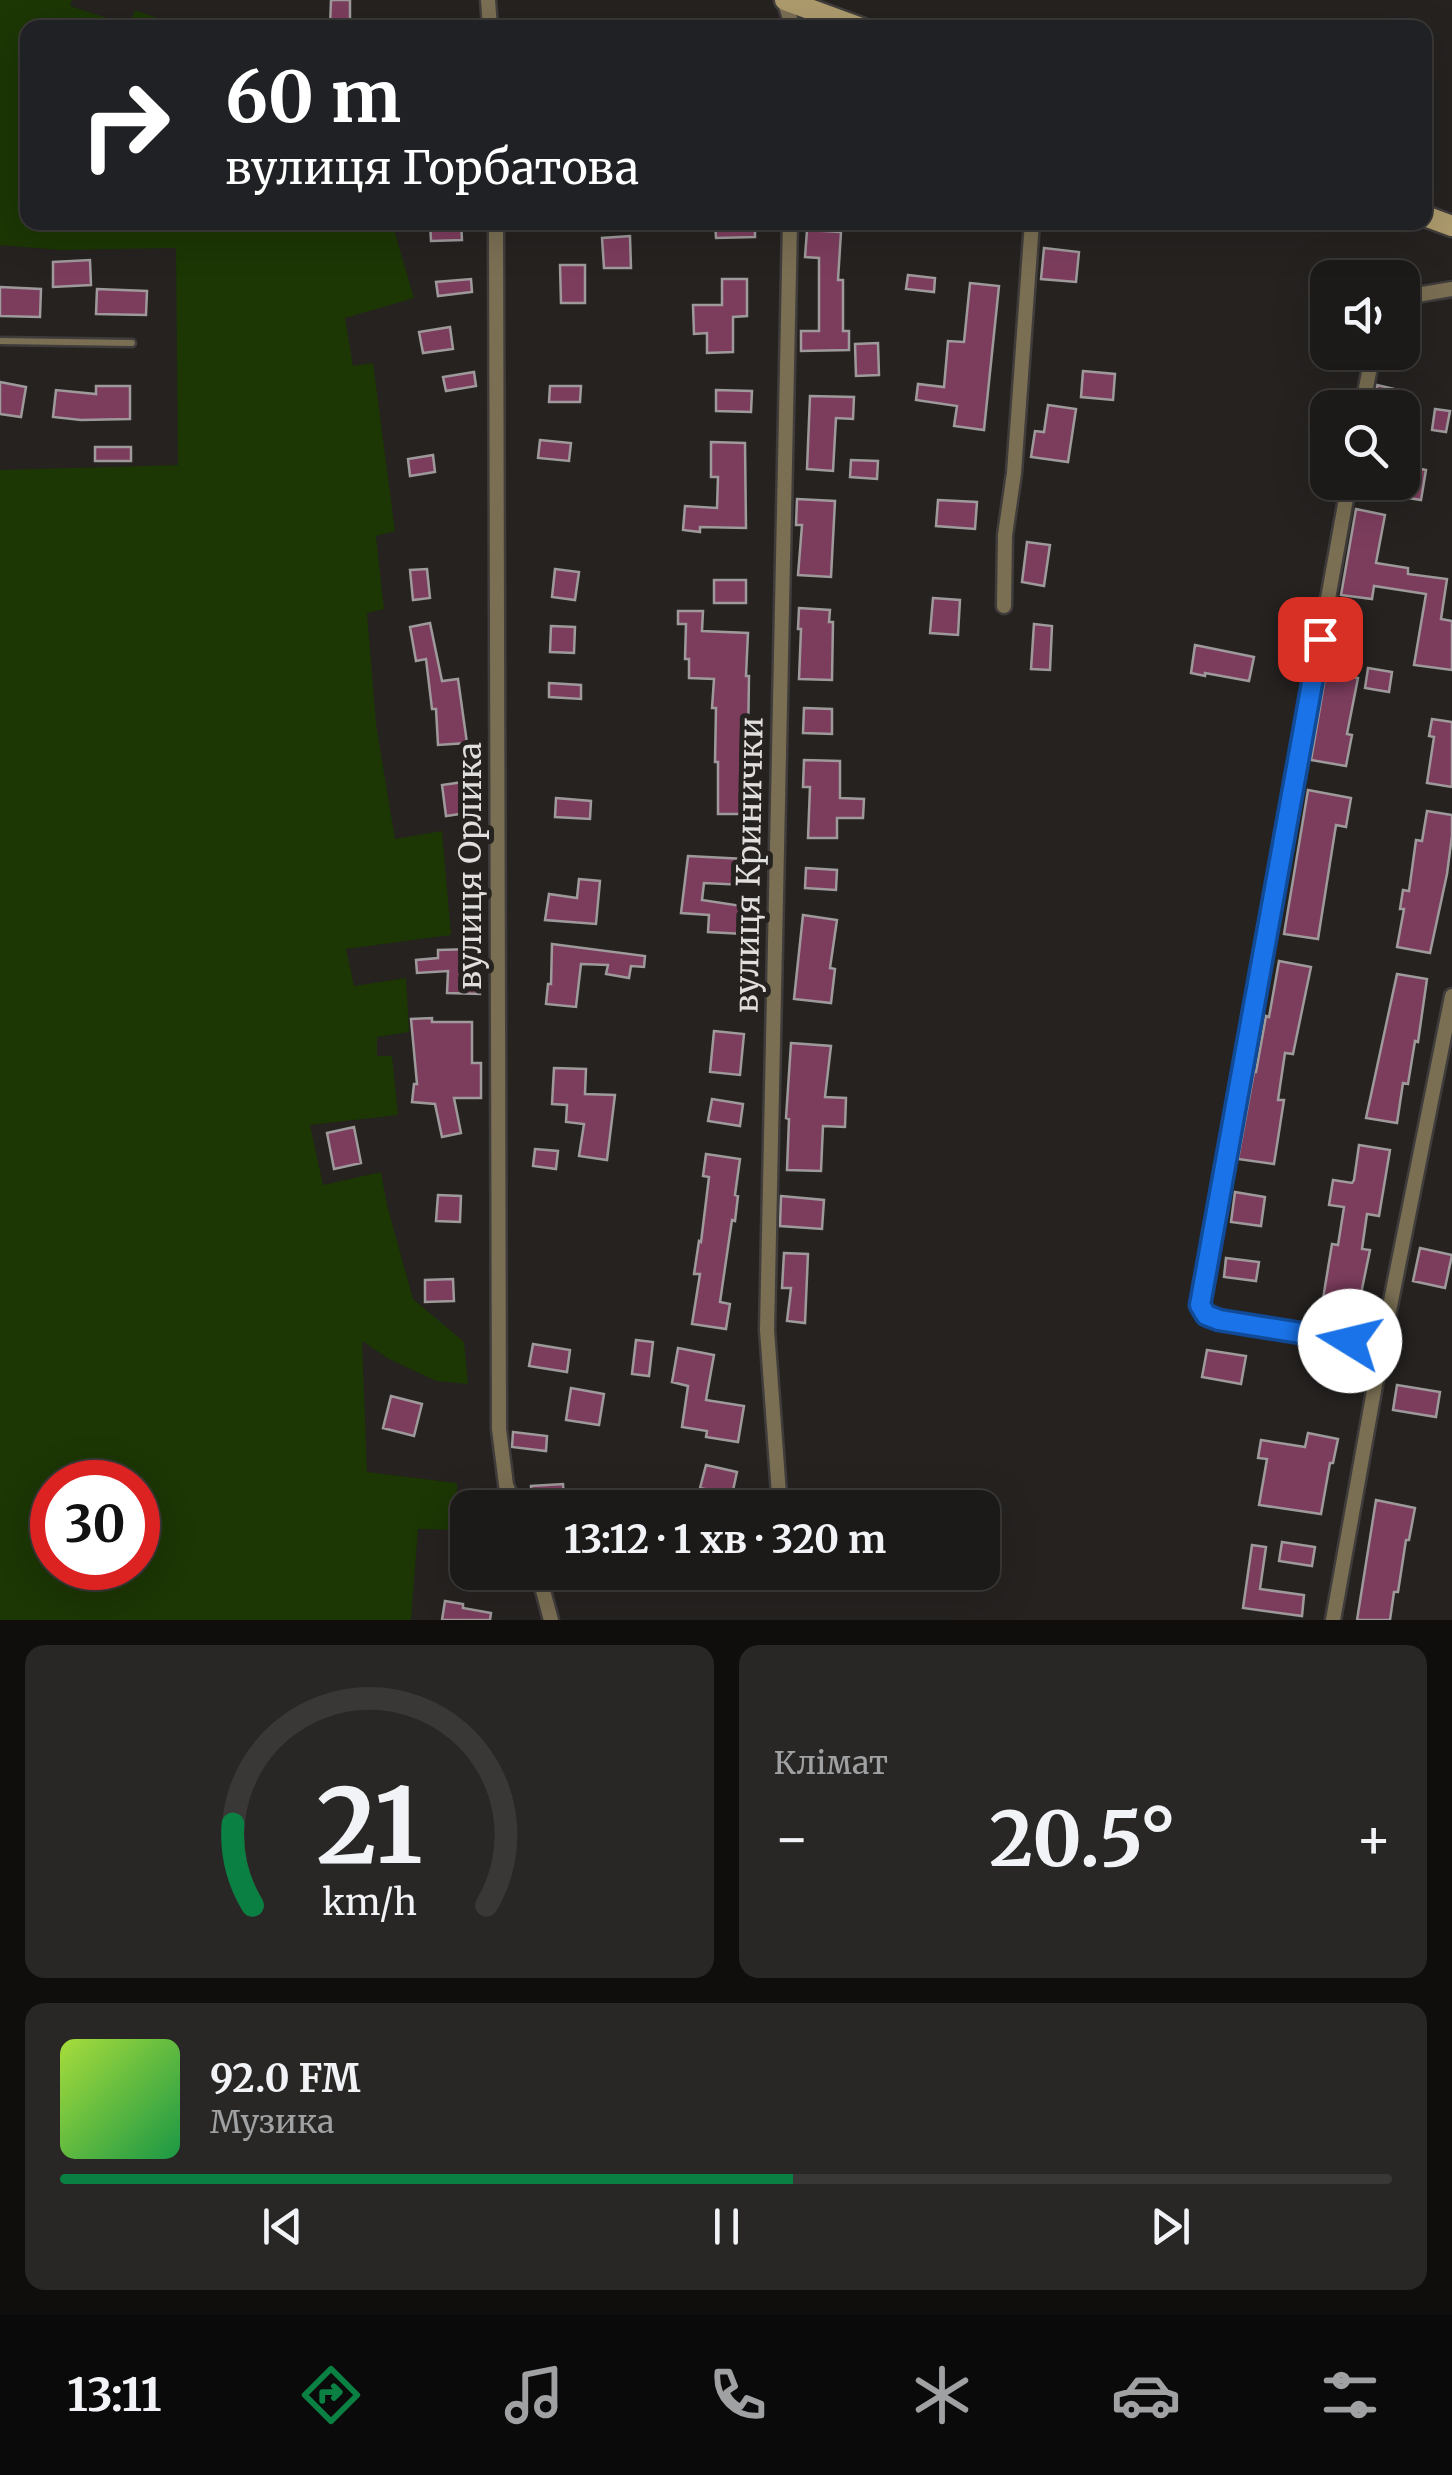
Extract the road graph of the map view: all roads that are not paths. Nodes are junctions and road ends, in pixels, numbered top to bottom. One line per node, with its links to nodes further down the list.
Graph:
1 (784, 0): 2 (main road)
2 (838, 20)
3 (496, 230): 14 (street, вулиця Орлика)
4 (790, 230): 15 (street, вулиця Кринички)
5 (1031, 230): 11 (street)
6 (1452, 289): 7 (street)
7 (1420, 294)
8 (0, 341): 9 (lane)
9 (132, 343)
10 (1346, 500): 13 (street)
11 (1004, 606)
12 (1452, 996): 13 (street)
13 (1382, 1346): 18 (street)
14 (508, 1490)
15 (779, 1490)
16 (543, 1590): 17 (street)
17 (551, 1620)
18 (1333, 1620)

